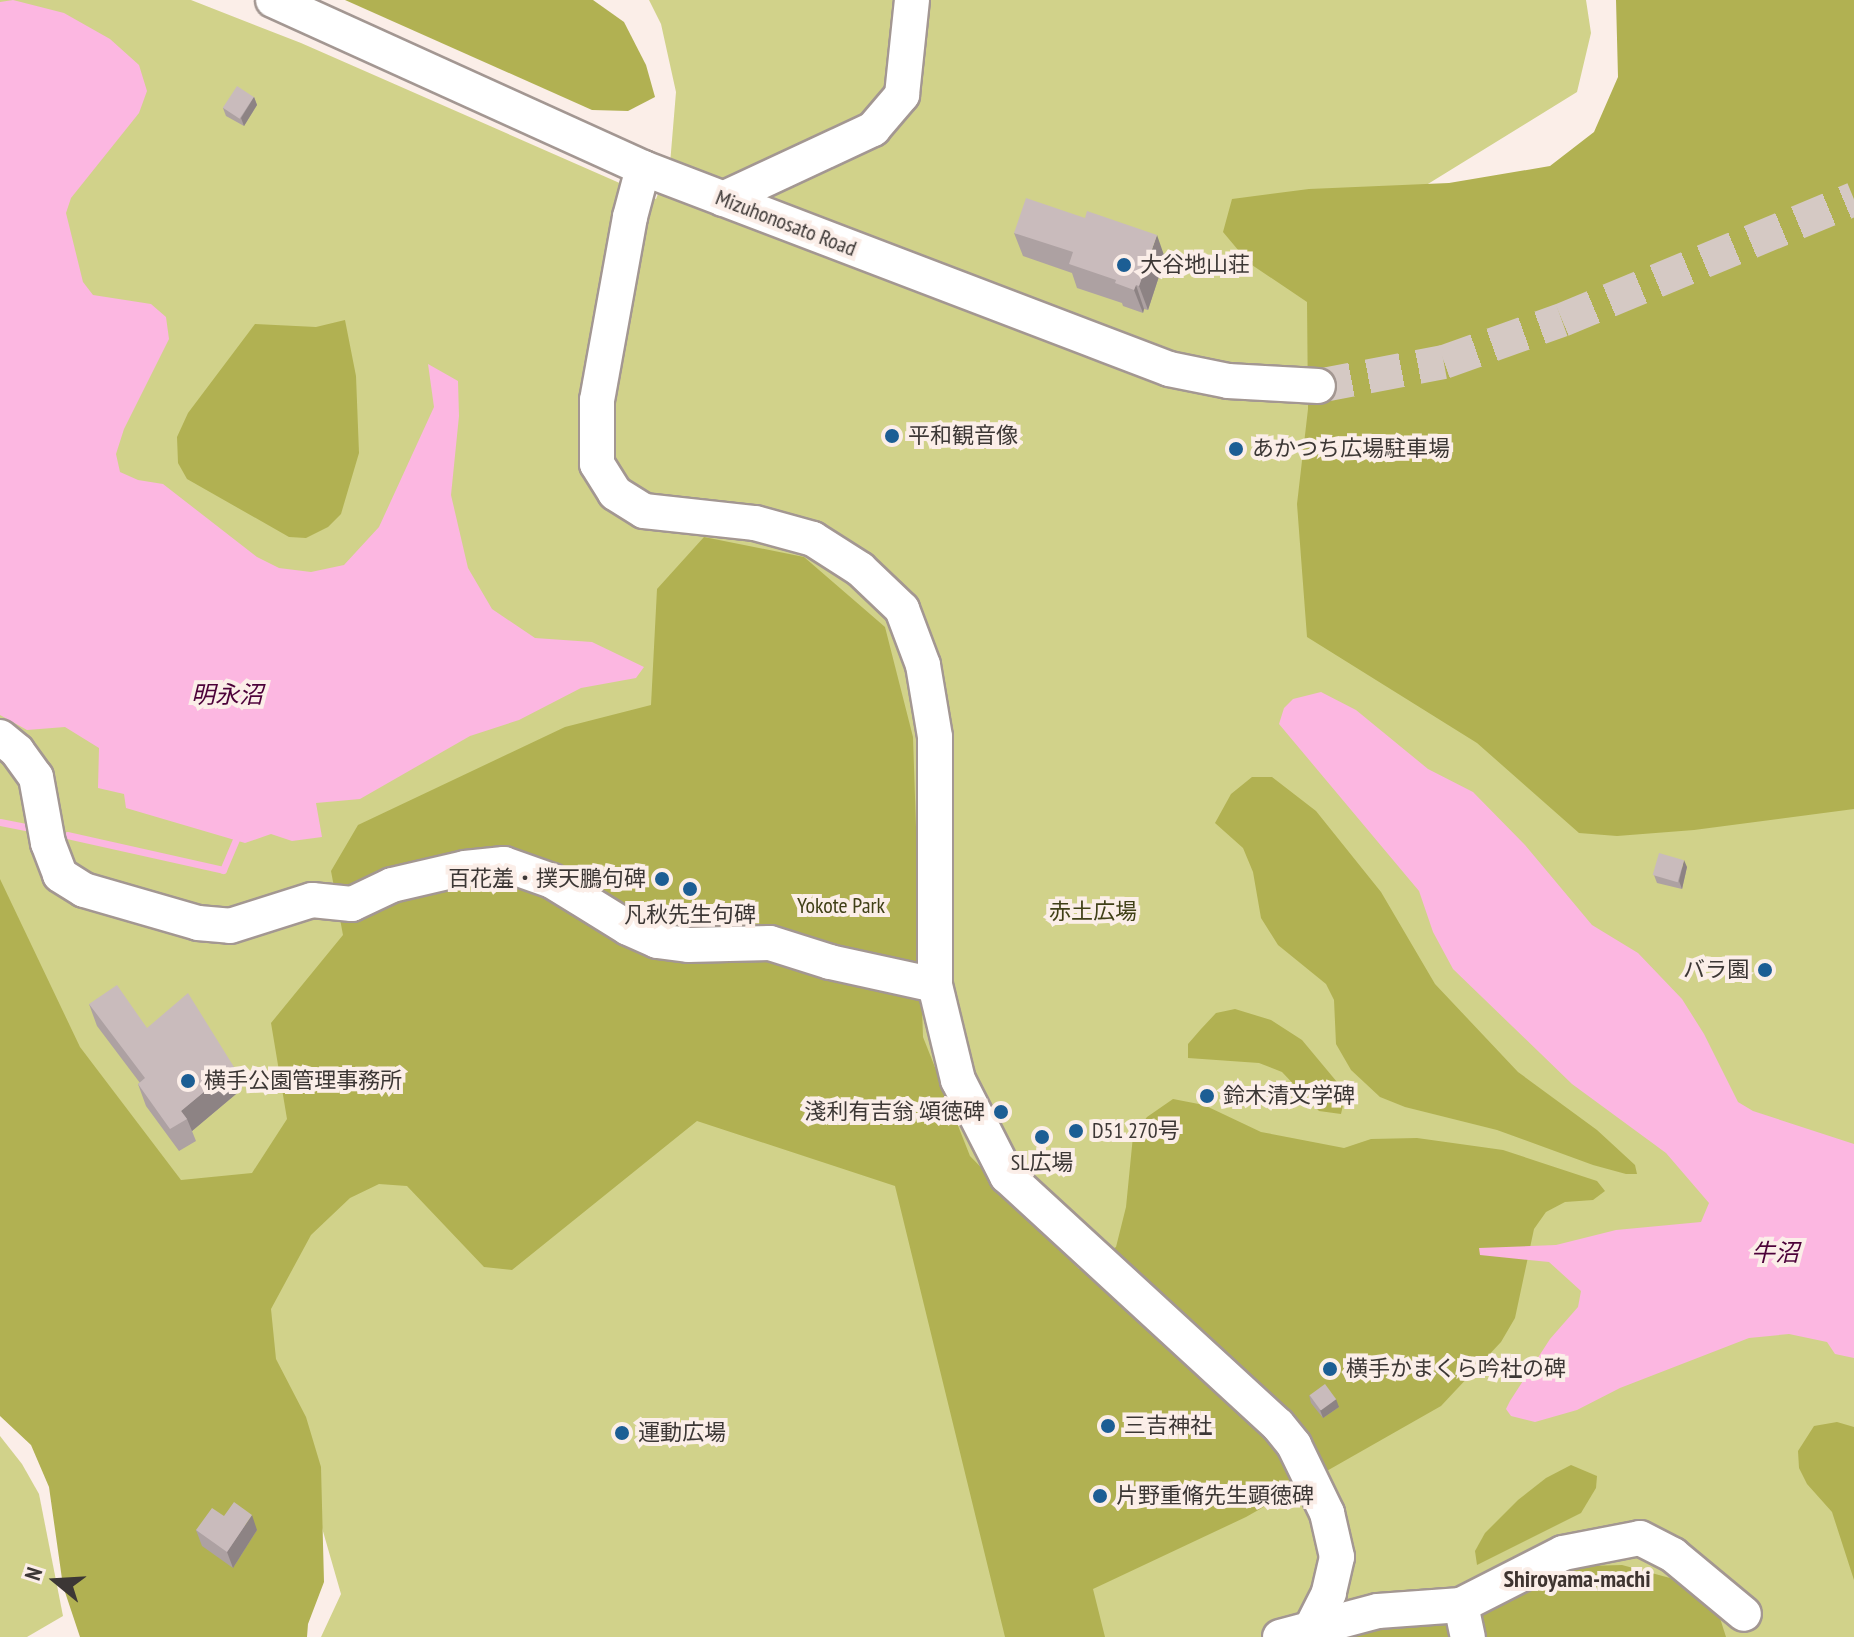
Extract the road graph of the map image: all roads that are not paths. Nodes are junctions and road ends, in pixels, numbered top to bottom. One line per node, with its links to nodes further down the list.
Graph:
1 (273, 0): 3 (street, Mizuhonosato Road)
2 (912, 0): 4 (street)
3 (643, 168): 4 (street, Mizuhonosato Road); 7 (street)
4 (723, 199): 5 (street, Mizuhonosato Road)
5 (1318, 386)
6 (0, 737): 7 (street)
7 (935, 985): 10 (street)
8 (1744, 1614): 9 (street)
9 (1464, 1621): 10 (street)
10 (1312, 1626): 11 (street)
11 (1280, 1637)

